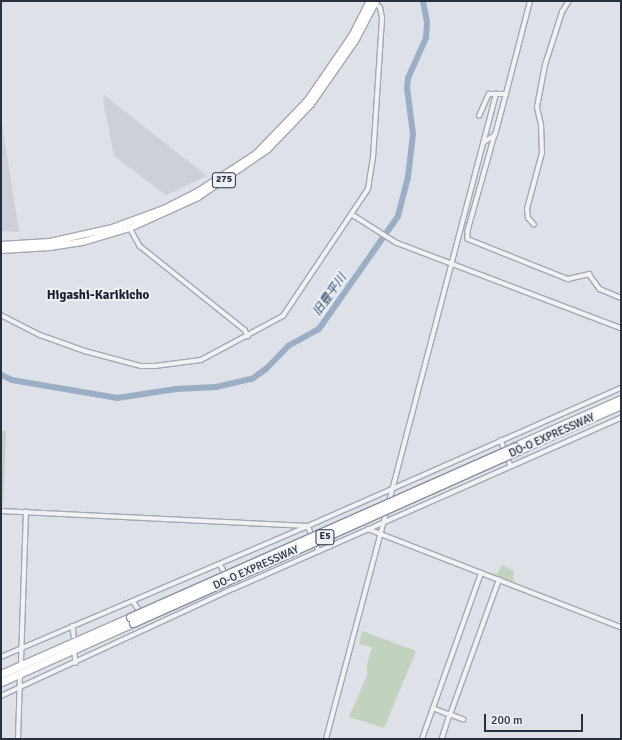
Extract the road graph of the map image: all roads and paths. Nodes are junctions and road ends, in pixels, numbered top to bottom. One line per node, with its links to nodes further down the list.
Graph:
1 (373, 1): 11 (street); 13 (highway, 275); 14 (highway, 275)
2 (530, 1): 5 (street)
3 (569, 1): 12 (street)
4 (496, 94): 5 (street); 6 (street); 8 (street)
5 (506, 94): 7 (street)
6 (479, 116)
7 (495, 135): 8 (street); 10 (street)
8 (482, 143): 9 (street)
9 (476, 169): 10 (street); 16 (street)
10 (485, 174): 17 (street)
11 (352, 215): 16 (street); 20 (street)
12 (534, 225)
13 (130, 228): 15 (highway, 275); 20 (street)
14 (1, 245)
15 (1, 250)
16 (452, 264): 19 (street); 29 (street)
17 (621, 298)
18 (1, 315): 20 (street)
19 (621, 328)
20 (248, 336)
21 (621, 388): 26 (street)
22 (621, 399): 24 (highway, DO-O EXPRESSWAY / E5)
23 (621, 405): 24 (highway, DO-O EXPRESSWAY / E5)
24 (599, 412): 43 (highway, DO-O EXPRESSWAY / E5, bridge)
25 (621, 418): 27 (street)
26 (501, 440): 27 (street); 28 (street)
27 (511, 466): 30 (street)
28 (440, 467): 29 (street); 30 (street)
29 (393, 487): 33 (street); 34 (street)
30 (451, 493): 33 (street)
31 (1, 511): 32 (street)
32 (26, 512): 34 (street); 48 (street)
33 (384, 522): 35 (street); 36 (street)
34 (308, 526): 37 (street); 38 (street)
35 (368, 529): 36 (street); 37 (street)
36 (381, 535): 39 (street); 62 (street)
37 (319, 551): 41 (street)
38 (220, 564): 41 (street); 42 (street)
39 (481, 573): 40 (street); 58 (street)
40 (499, 580): 46 (street); 59 (street)
41 (233, 589): 45 (street)
42 (133, 600): 44 (street); 45 (street)
43 (132, 620): 53 (highway, DO-O EXPRESSWAY / E5); 55 (highway, DO-O EXPRESSWAY / E5)
44 (73, 626): 47 (street); 48 (street)
45 (148, 627): 52 (street)
46 (621, 627)
47 (74, 636)
48 (21, 648): 50 (street); 51 (street)
49 (75, 654): 52 (street)
50 (1, 657)
51 (21, 662)
52 (76, 663): 56 (street)
53 (1, 674)
54 (20, 676): 56 (street)
55 (1, 682)
56 (20, 688): 57 (street); 61 (street)
57 (1, 696)
58 (433, 708): 59 (street); 63 (street)
59 (450, 715): 60 (street); 64 (street)
60 (464, 720)
61 (18, 739)
62 (326, 739)
63 (422, 739)
64 (442, 739)

